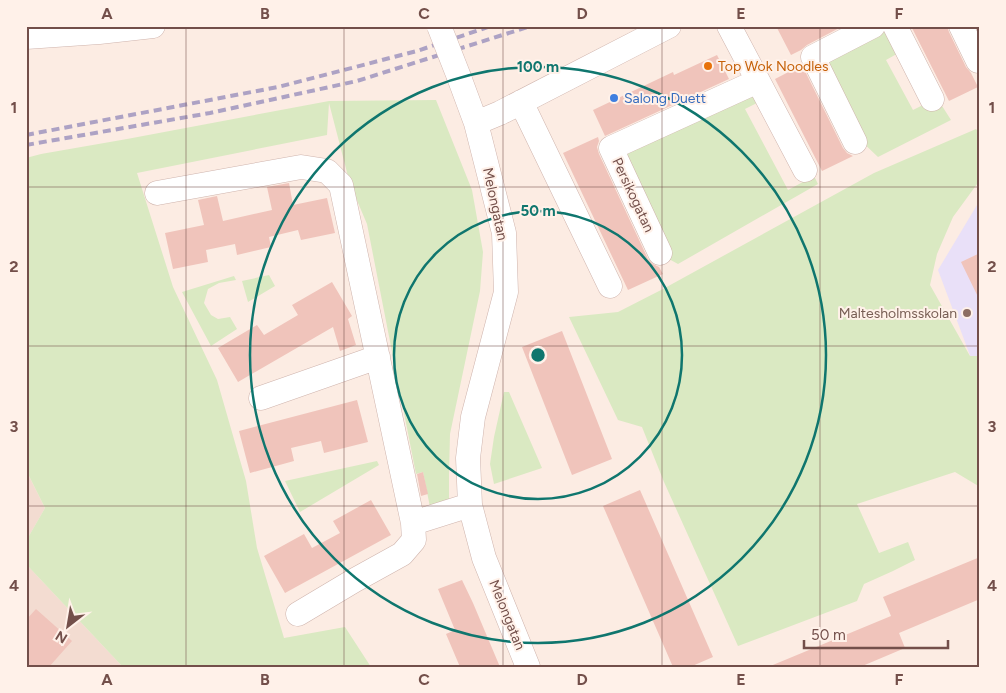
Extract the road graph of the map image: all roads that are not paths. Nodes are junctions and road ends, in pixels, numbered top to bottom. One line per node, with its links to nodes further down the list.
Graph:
1 (153, 26): 8 (street)
2 (439, 26): 14 (street, Melongatan, bridge)
3 (669, 26): 13 (street)
4 (729, 26): 11 (street)
5 (873, 26): 15 (street)
6 (895, 26): 12 (street)
7 (961, 26): 10 (street)
8 (99, 29): 9 (street)
9 (26, 37)
10 (978, 60)
11 (758, 81): 16 (street); 18 (street, Persikogatan)
12 (932, 99)
13 (521, 102): 14 (street); 19 (street)
14 (476, 123): 22 (street, Melongatan)
15 (855, 142)
16 (805, 170)
17 (157, 193): 20 (street)
18 (660, 253)
19 (610, 286)
20 (378, 357): 21 (street); 23 (street)
21 (261, 398)
22 (470, 504): 23 (street); 25 (street, Melongatan)
23 (413, 523): 24 (street)
24 (298, 614)
25 (528, 667)

